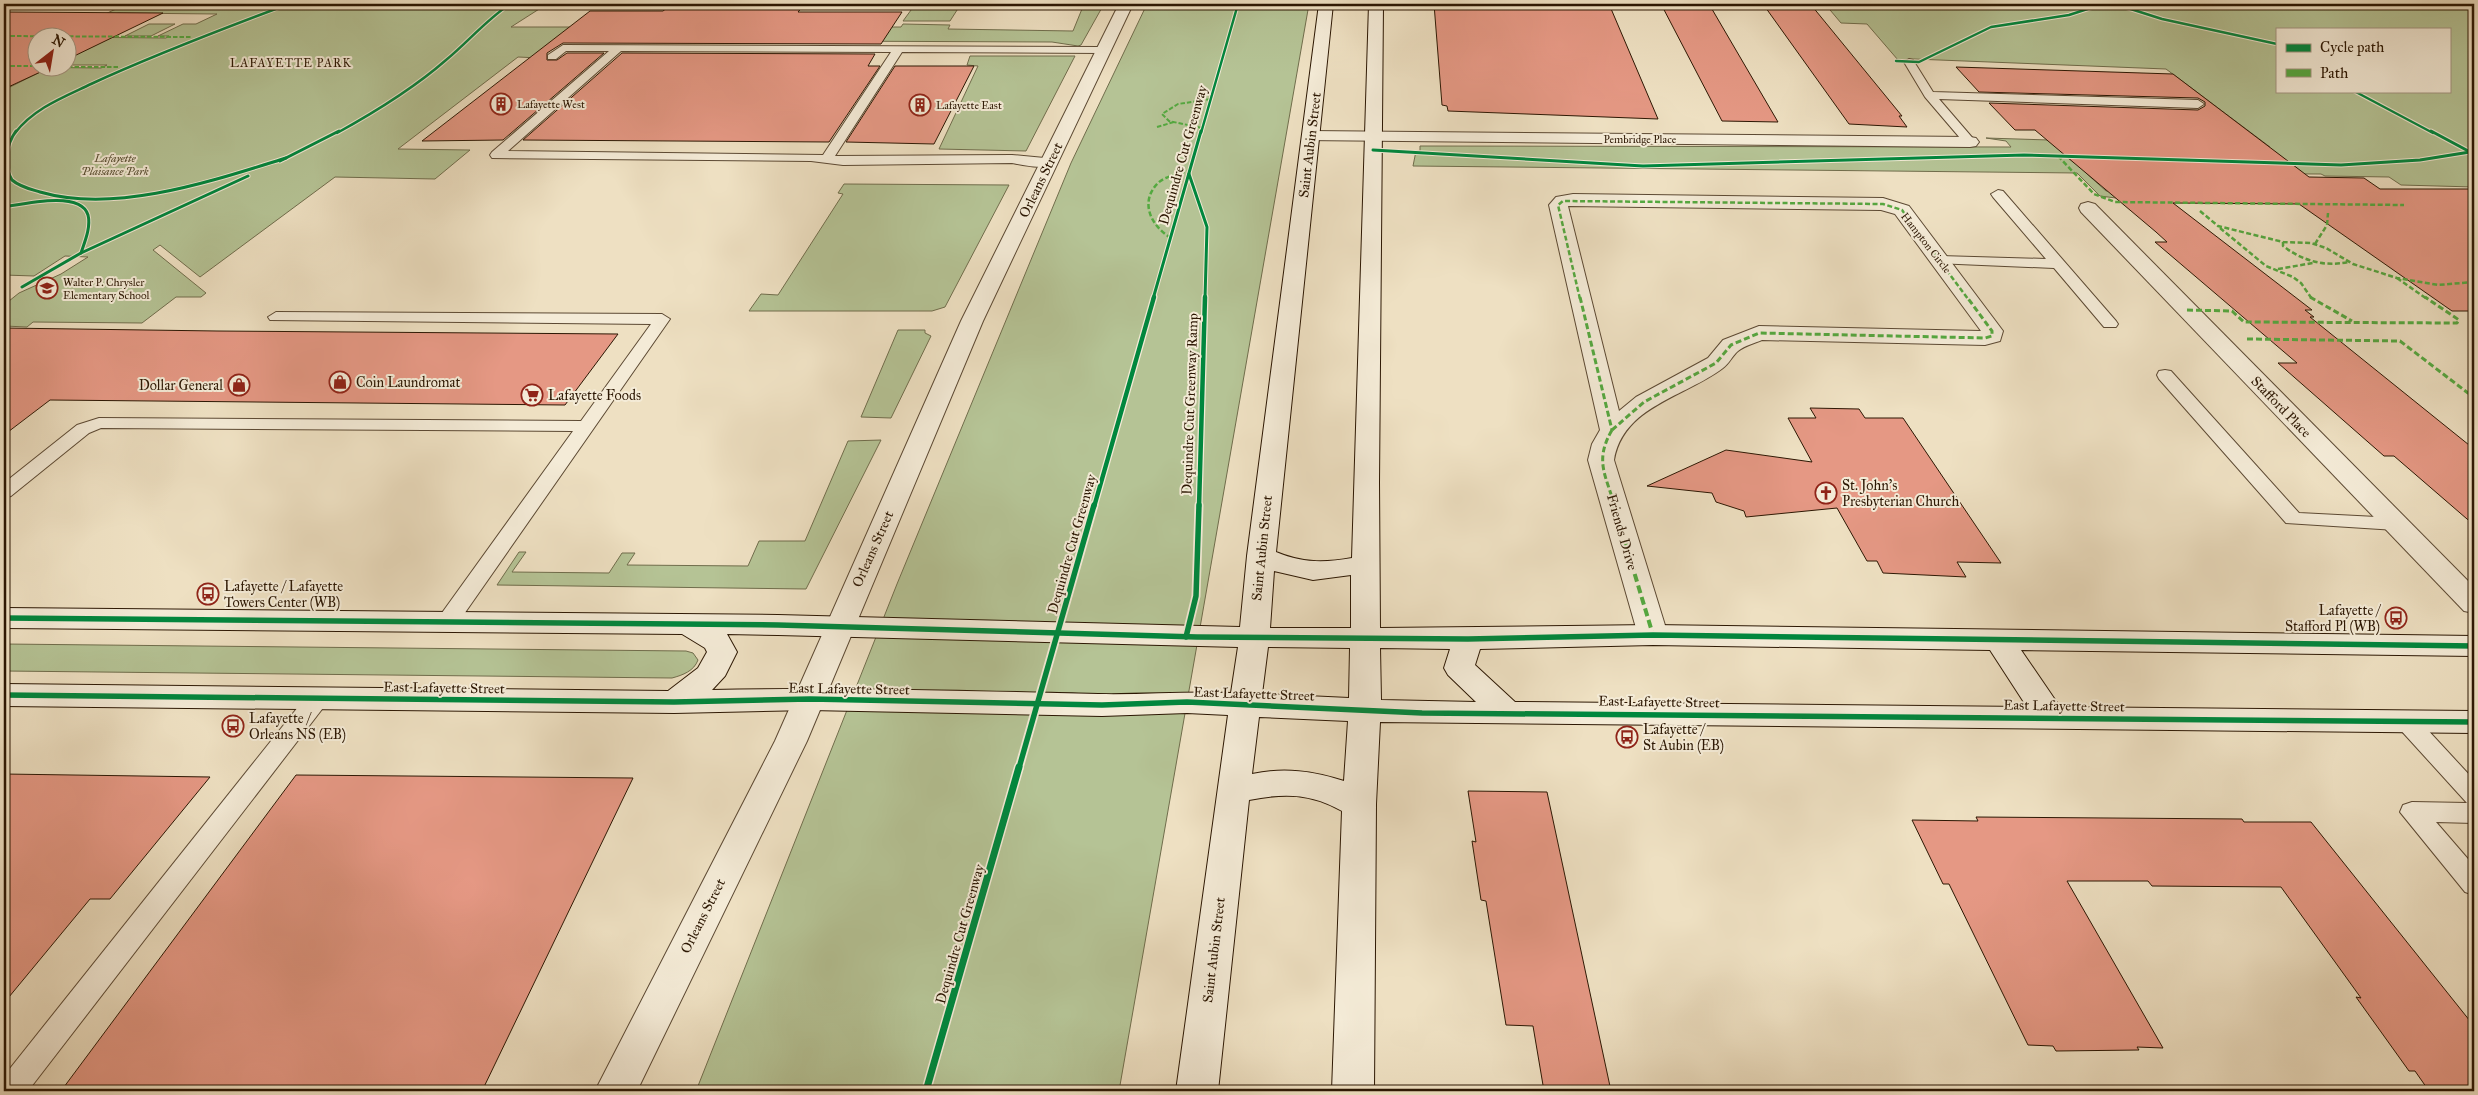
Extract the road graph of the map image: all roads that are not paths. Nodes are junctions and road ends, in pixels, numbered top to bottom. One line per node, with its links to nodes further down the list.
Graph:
1 (1126, 4): 6 (street, Orleans Street)
2 (1326, 4): 11 (street, Saint Aubin Street)
3 (1376, 4): 12 (street)
4 (618, 48): 5 (lane); 7 (lane); 14 (lane)
5 (898, 50): 6 (lane); 14 (lane)
6 (1102, 50): 15 (street, Orleans Street)
7 (552, 57)
8 (1909, 62): 9 (lane)
9 (1929, 95): 10 (lane); 13 (lane)
10 (2198, 104)
11 (1310, 136): 12 (street, Pembridge Place); 27 (street, Saint Aubin Street)
12 (1374, 137): 13 (street, Pembridge Place); 28 (street)
13 (1970, 142)
14 (827, 159): 15 (lane)
15 (1050, 162): 33 (street, Orleans Street)
16 (1998, 194): 19 (lane)
17 (2088, 208): 26 (street, Stafford Place)
18 (1940, 260): 19 (lane); 24 (street, Hampton Circle); 24 (street, Hampton Circle)
19 (2059, 264): 21 (lane)
20 (276, 317): 23 (lane)
21 (2110, 324)
22 (2165, 375): 26 (lane)
23 (586, 426): 25 (lane); 31 (lane)
24 (1612, 430): 34 (street, Friends Drive)
25 (4, 492)
26 (2396, 524): 29 (street, Stafford Place)
27 (1261, 556): 28 (street); 35 (street, Saint Aubin Street)
28 (1366, 563): 36 (street)
29 (2474, 604)
30 (4, 618): 31 (street)
31 (447, 622): 32 (street)
32 (688, 624): 33 (street); 43 (street)
33 (839, 628): 35 (street); 42 (street, Orleans Street)
34 (1653, 635): 37 (street); 38 (street)
35 (1254, 638): 36 (street); 44 (street, Saint Aubin Street)
36 (1365, 638): 37 (street); 45 (street)
37 (1468, 639): 46 (street)
38 (1999, 640): 39 (street); 47 (street)
39 (2474, 646)
40 (4, 695): 41 (street, East Lafayette Street)
41 (318, 698): 43 (street, East Lafayette Street); 55 (lane)
42 (810, 699): 43 (street, East Lafayette Street); 44 (street, East Lafayette Street); 56 (street, Orleans Street)
43 (674, 702)
44 (1245, 705): 45 (street, East Lafayette Street); 50 (street, Saint Aubin Street)
45 (1365, 710): 46 (street, East Lafayette Street); 52 (street)
46 (1505, 712): 47 (street, East Lafayette Street)
47 (2050, 717): 48 (street, East Lafayette Street)
48 (2405, 720): 49 (street, East Lafayette Street); 51 (lane)
49 (2474, 722)
50 (1233, 791): 52 (street); 57 (street, Saint Aubin Street)
51 (2474, 796)
52 (1359, 804): 58 (street)
53 (2474, 813): 54 (lane)
54 (2474, 884)
55 (10, 1091)
56 (616, 1091)
57 (1197, 1091)
58 (1354, 1091)

